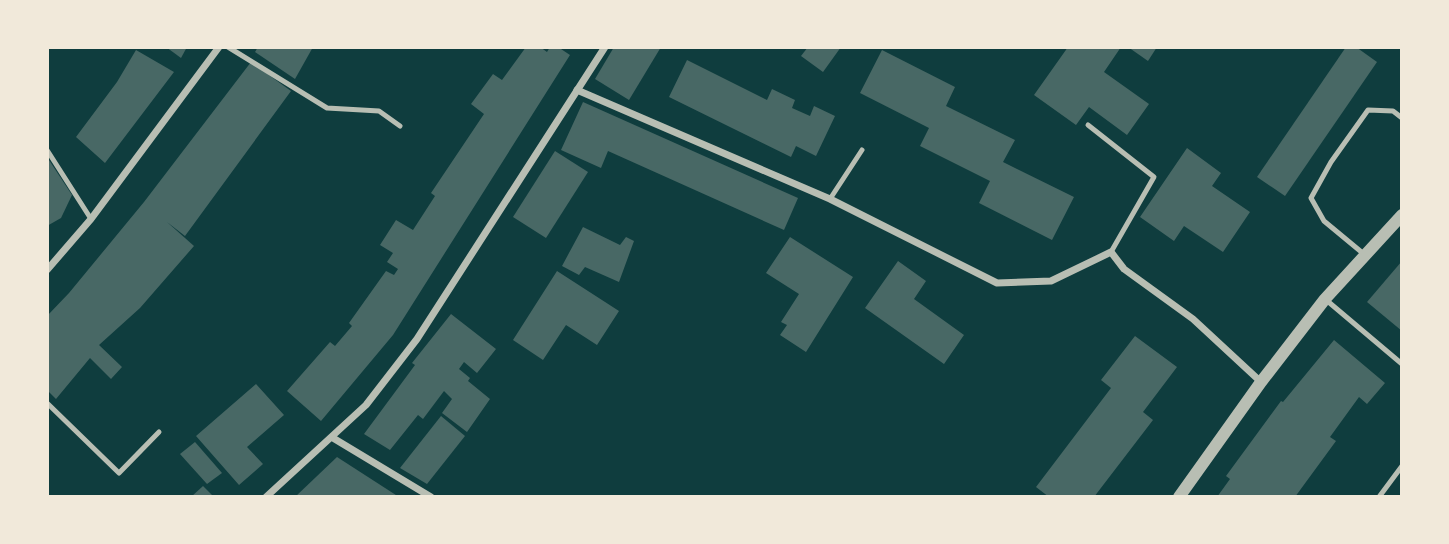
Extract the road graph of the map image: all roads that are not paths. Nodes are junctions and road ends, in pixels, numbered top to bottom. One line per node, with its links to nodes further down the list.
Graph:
1 (219, 47): 12 (street)
2 (228, 47): 7 (lane)
3 (605, 47): 4 (street)
4 (577, 90): 10 (street); 21 (street)
5 (1402, 118): 14 (lane)
6 (1088, 125): 13 (lane)
7 (400, 126)
8 (47, 150): 12 (lane)
9 (862, 150): 10 (lane)
10 (830, 199): 13 (street)
11 (1402, 215): 14 (street)
12 (92, 219): 15 (street)
13 (1111, 252): 18 (street)
14 (1365, 255): 16 (street)
15 (47, 270)
16 (1325, 299): 17 (lane); 18 (street)
17 (1402, 364)
18 (1261, 382): 25 (street)
19 (47, 403): 20 (lane)
20 (159, 432)
21 (333, 438): 23 (street); 24 (street)
22 (1402, 466): 26 (lane)
23 (267, 497)
24 (431, 497)
25 (1178, 497)
26 (1379, 497)

